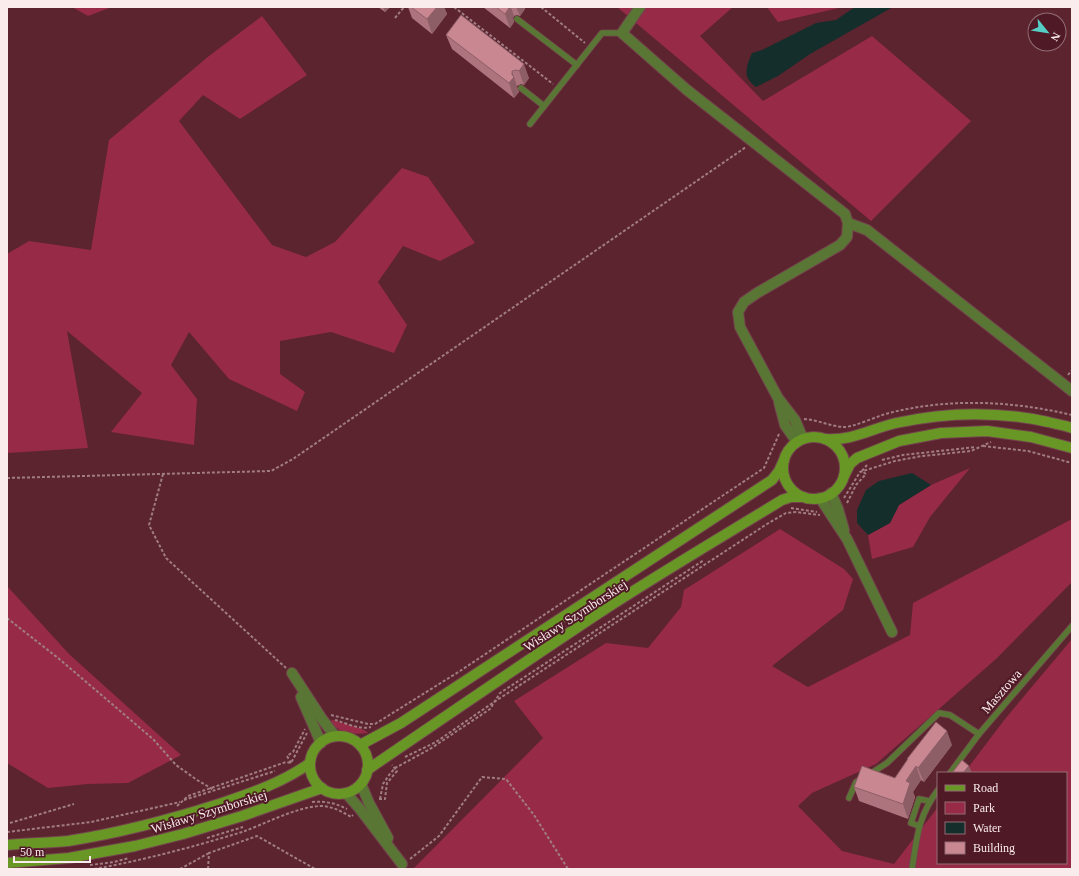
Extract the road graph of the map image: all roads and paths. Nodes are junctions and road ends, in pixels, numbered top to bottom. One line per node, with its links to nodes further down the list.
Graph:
1 (404, 7): 5 (path)
2 (454, 7): 11 (path)
3 (541, 7): 8 (path)
4 (640, 7): 7 (street)
5 (395, 18)
6 (517, 18): 9 (lane)
7 (622, 33): 8 (lane); 14 (street)
8 (590, 47): 9 (lane)
9 (577, 65): 11 (lane)
10 (521, 88): 12 (lane)
11 (559, 88): 12 (lane)
12 (544, 106): 13 (lane)
13 (530, 124)
14 (754, 142): 15 (street); 29 (path)
15 (848, 223): 16 (street); 20 (street)
16 (1072, 391)
17 (1072, 428): 19 (main road)
18 (780, 433): 49 (path)
19 (825, 439): 20 (main road); 30 (main road)
20 (800, 441): 24 (main road)
21 (997, 443): 22 (path)
22 (979, 447): 25 (path); 26 (path); 28 (path)
23 (1072, 448): 30 (main road)
24 (784, 460): 33 (main road); 57 (main road, Wisławy Szymborskiej)
25 (881, 460)
26 (1072, 463)
27 (867, 465): 28 (path)
28 (862, 471): 35 (path); 36 (path)
29 (163, 474): 31 (path); 47 (path)
30 (844, 476): 32 (main road)
31 (7, 478)
32 (831, 494): 34 (main road); 41 (street)
33 (803, 497): 34 (main road); 63 (main road, Wisławy Szymborskiej)
34 (820, 498): 41 (street)
35 (842, 502)
36 (845, 506)
37 (821, 512): 39 (path)
38 (779, 513): 42 (path)
39 (786, 514): 40 (path); 48 (path)
40 (824, 515)
41 (847, 539): 46 (street)
42 (735, 540)
43 (710, 556): 48 (path)
44 (7, 618): 66 (path)
45 (1072, 626): 54 (lane, Masztowa)
46 (892, 632)
47 (292, 673): 55 (street); 56 (street)
48 (494, 702): 61 (path); 61 (path)
49 (327, 716)
50 (334, 719): 52 (path)
51 (307, 726): 58 (path)
52 (371, 727)
53 (309, 730): 58 (path)
54 (979, 734): 64 (lane, Masztowa); 71 (lane)
55 (335, 736): 56 (main road); 57 (main road)
56 (321, 743): 59 (main road)
57 (360, 745): 63 (main road)
58 (291, 763): 60 (path); 66 (path)
59 (310, 763): 67 (main road); 82 (main road, Wisławy Szymborskiej)
60 (287, 765)
61 (395, 768): 61 (path)
62 (276, 770): 68 (path)
63 (367, 770): 65 (main road)
64 (951, 772)
65 (361, 784): 70 (main road); 85 (street)
66 (210, 787): 68 (path); 72 (path)
67 (322, 788): 70 (main road); 84 (main road, Wisławy Szymborskiej)
68 (214, 790): 72 (path)
69 (937, 791): 73 (lane)
70 (346, 793): 85 (street)
71 (849, 798)
72 (182, 801): 76 (path); 81 (path)
73 (929, 801): 80 (lane); 80 (lane)
74 (310, 802): 77 (path)
75 (74, 804): 79 (path)
76 (176, 807)
77 (308, 808): 78 (path); 86 (path)
78 (351, 817)
79 (10, 823)
80 (919, 826): 91 (lane)
81 (7, 832)
82 (7, 845)
83 (209, 853): 87 (path); 88 (path); 89 (path)
84 (7, 863)
85 (402, 864): 90 (path)
86 (94, 869)
87 (180, 869)
88 (208, 869)
89 (315, 869)
90 (568, 869)
91 (912, 869)

